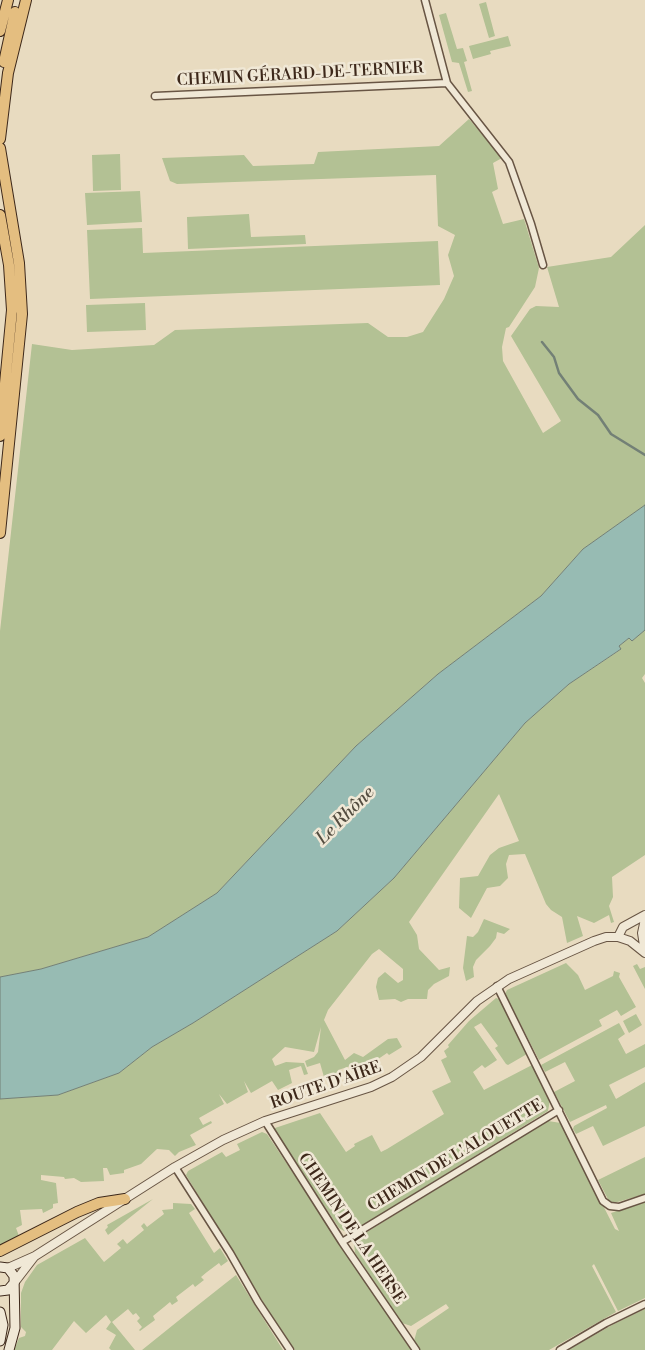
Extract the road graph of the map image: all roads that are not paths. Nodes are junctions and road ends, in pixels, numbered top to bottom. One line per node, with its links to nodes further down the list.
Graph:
1 (8, 0): 5 (main road)
2 (18, 0): 7 (main road)
3 (26, 0): 9 (main road)
4 (425, 0): 6 (street, CHEMIN GÉRARD-DE-TERNIER)
5 (0, 32)
6 (446, 83): 8 (street, CHEMIN GÉRARD-DE-TERNIER); 15 (street, CHEMIN GÉRARD-DE-TERNIER)
7 (0, 90)
8 (154, 96)
9 (0, 139)
10 (0, 148): 12 (main road)
11 (1, 220): 12 (street); 14 (main road)
12 (14, 229): 17 (main road)
13 (0, 242): 14 (street)
14 (7, 251): 16 (main road)
15 (543, 265)
16 (0, 436)
17 (0, 533)
18 (645, 917): 19 (street); 20 (street)
19 (618, 937): 20 (street); 21 (street, ROUTE D'AÏRE)
20 (645, 952)
21 (497, 986): 22 (street); 23 (street, ROUTE D'AÏRE)
22 (559, 1110): 25 (street); 27 (street, CHEMIN DE L'ALOUETTE)
23 (265, 1121): 24 (street, ROUTE D'AÏRE); 27 (street, CHEMIN DE LA HERSE)
24 (175, 1167): 26 (street, ROUTE D'AÏRE); 37 (street)
25 (645, 1198)
26 (125, 1199): 28 (main road); 29 (street, ROUTE D'AÏRE)
27 (342, 1242): 38 (street, CHEMIN DE LA HERSE)
28 (0, 1250)
29 (35, 1256): 30 (street, ROUTE D'AÏRE); 31 (street, ROUTE D'AÏRE)
30 (4, 1268): 31 (main road)
31 (14, 1283): 32 (main road); 36 (main road)
32 (0, 1291)
33 (645, 1304): 39 (street)
34 (0, 1312): 35 (main road)
35 (0, 1341)
36 (9, 1350)
37 (290, 1350)
38 (416, 1350)
39 (560, 1350)

